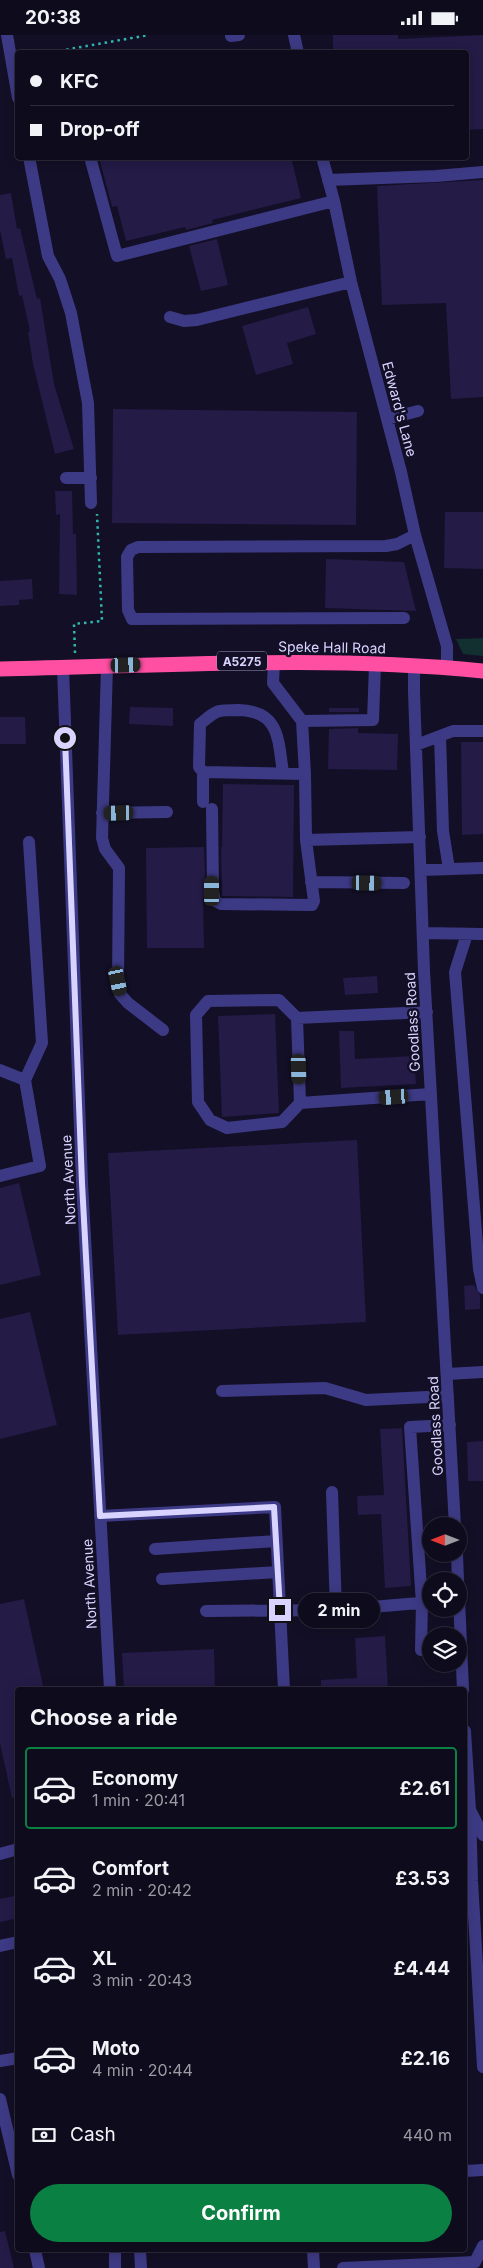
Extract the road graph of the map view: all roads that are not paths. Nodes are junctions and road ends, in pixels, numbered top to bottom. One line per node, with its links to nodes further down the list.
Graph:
1 (7, 35): 4 (street)
2 (294, 35): 3 (street)
3 (297, 50)
4 (15, 76)
5 (30, 160): 15 (street)
6 (91, 160): 10 (street)
7 (323, 160): 9 (street, Edward's Lane)
8 (483, 172): 9 (street)
9 (328, 179): 10 (street, Edward's Lane)
10 (334, 201): 11 (street, Edward's Lane)
11 (351, 282): 12 (street); 14 (street, Edward's Lane)
12 (170, 317)
13 (418, 411): 14 (street)
14 (387, 419): 18 (street, Edward's Lane)
15 (90, 478): 16 (street); 17 (street)
16 (66, 479)
17 (91, 503)
18 (415, 535): 19 (street); 25 (street, Edward's Lane)
19 (404, 618)
20 (274, 662): 21 (highway, Speke Hall Road / A5275); 23 (highway, Speke Hall Road / A5275); 28 (street)
21 (375, 665): 22 (highway, Speke Hall Road / A5275); 28 (street)
22 (414, 665): 25 (highway, Speke Hall Road / A5275); 31 (street, Goodlass Road)
23 (107, 666): 24 (highway, Speke Hall Road / A5275); 36 (street)
24 (70, 667): 26 (highway, Speke Hall Road / A5275); 63 (street, North Avenue)
25 (447, 667): 27 (highway, Speke Hall Road / A5275)
26 (0, 669)
27 (483, 671)
28 (302, 721): 34 (street)
29 (483, 731): 30 (street)
30 (440, 736): 31 (street); 41 (street)
31 (416, 745): 37 (street, Goodlass Road)
32 (203, 772): 33 (street); 33 (street); 43 (street)
33 (283, 773): 34 (street)
34 (305, 774): 38 (street)
35 (167, 812): 36 (street)
36 (102, 813): 50 (street)
37 (420, 837): 38 (street); 42 (street, Goodlass Road)
38 (306, 840): 43 (street)
39 (29, 842): 52 (street)
40 (483, 867): 41 (street)
41 (449, 869): 42 (street)
42 (421, 870): 45 (street, Goodlass Road)
43 (311, 882): 44 (street)
44 (404, 883)
45 (423, 933): 46 (street); 48 (street, Goodlass Road)
46 (467, 934): 47 (street); 56 (street)
47 (483, 934)
48 (426, 1012): 49 (street); 53 (street, Goodlass Road)
49 (297, 1018): 54 (street); 54 (street)
50 (163, 1030)
51 (0, 1070): 52 (street)
52 (25, 1080): 55 (street)
53 (431, 1094): 54 (street); 58 (street, Goodlass Road)
54 (300, 1103)
55 (0, 1176)
56 (483, 1288)
57 (483, 1372): 58 (street)
58 (446, 1374): 60 (street, Goodlass Road)
59 (222, 1391): 60 (street)
60 (448, 1396): 61 (street, Goodlass Road)
61 (450, 1425): 64 (street, Goodlass Road); 68 (street)
62 (332, 1492): 72 (street)
63 (100, 1516): 65 (street); 77 (street, North Avenue)
64 (455, 1517)
65 (276, 1541): 66 (street); 67 (street)
66 (155, 1549)
67 (278, 1572): 69 (street); 71 (street)
68 (423, 1572)
69 (162, 1579)
70 (422, 1603): 72 (street)
71 (280, 1610): 72 (street); 73 (street); 78 (street)
72 (336, 1610)
73 (206, 1611)
74 (425, 1617): 76 (street)
75 (460, 1617): 79 (street)
76 (421, 1650)
77 (110, 1687)
78 (284, 1687)
79 (463, 1687)
80 (467, 1770): 81 (street)
81 (467, 1810): 82 (street); 88 (street)
82 (483, 1835)
83 (15, 1850): 84 (street)
84 (0, 1854)
85 (15, 1943): 86 (street)
86 (0, 1946)
87 (467, 1995): 88 (street)
88 (478, 1995): 91 (street)
89 (15, 2058): 90 (street)
90 (0, 2061)
91 (483, 2067)
92 (0, 2099): 93 (street)
93 (15, 2162)
94 (483, 2170): 95 (street)
95 (467, 2171)
96 (483, 2246): 101 (street)
97 (35, 2252): 102 (street)
98 (115, 2252): 103 (street)
99 (140, 2252): 104 (street)
100 (312, 2252): 105 (street)
101 (447, 2266): 106 (street)
102 (39, 2268)
103 (116, 2268)
104 (141, 2268)
105 (314, 2268)
106 (343, 2268)

